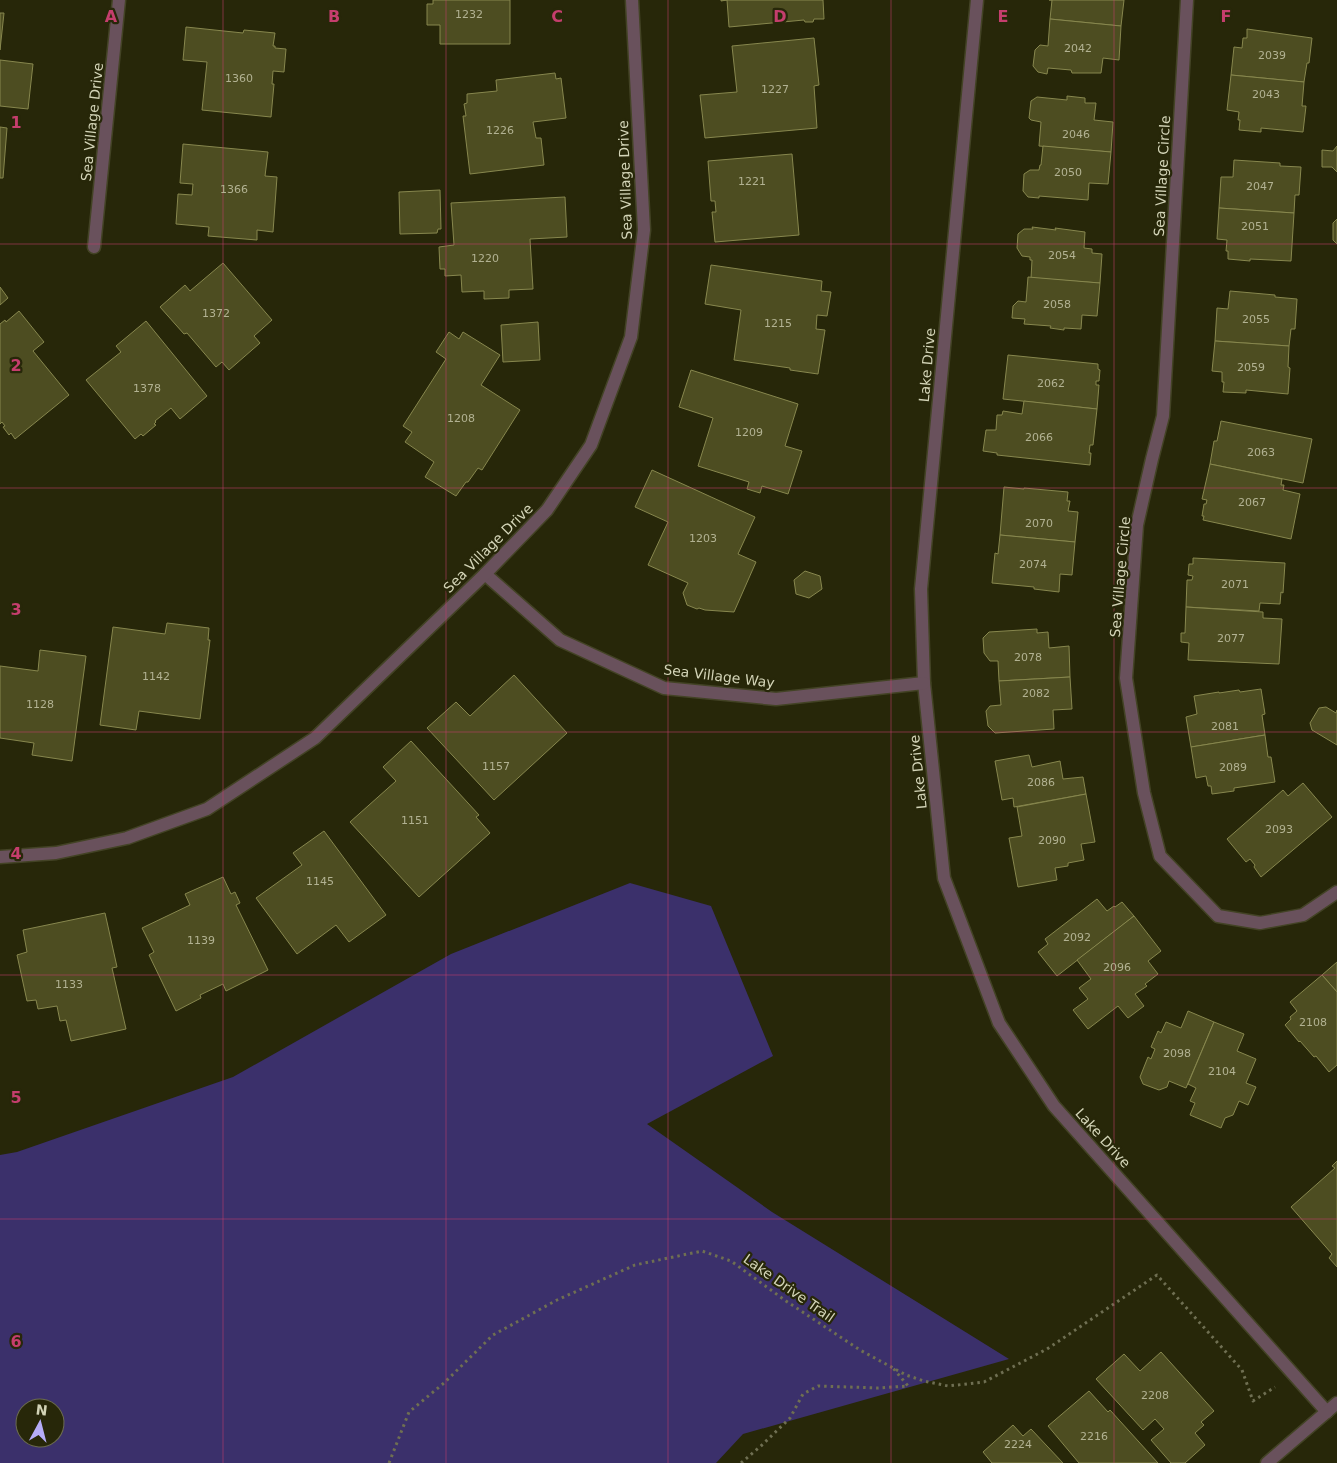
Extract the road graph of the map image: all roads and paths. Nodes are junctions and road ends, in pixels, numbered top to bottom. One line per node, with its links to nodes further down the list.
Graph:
1 (119, 0): 5 (street, Sea Village Drive)
2 (632, 0): 6 (street, Sea Village Drive)
3 (977, 0): 7 (street, Lake Drive)
4 (1187, 0): 9 (street, Sea Village Circle)
5 (94, 247)
6 (485, 574): 7 (street, Sea Village Way); 8 (street, Sea Village Drive)
7 (924, 683): 11 (street, Lake Drive)
8 (0, 857)
9 (1337, 892)
10 (890, 1365): 11 (path, Lake Drive Trail); 13 (path, Lake Drive Trail); 14 (path)
11 (1294, 1376): 12 (street, Lake Drive)
12 (1332, 1408): 15 (street)
13 (389, 1463)
14 (741, 1463)
15 (1267, 1463)

